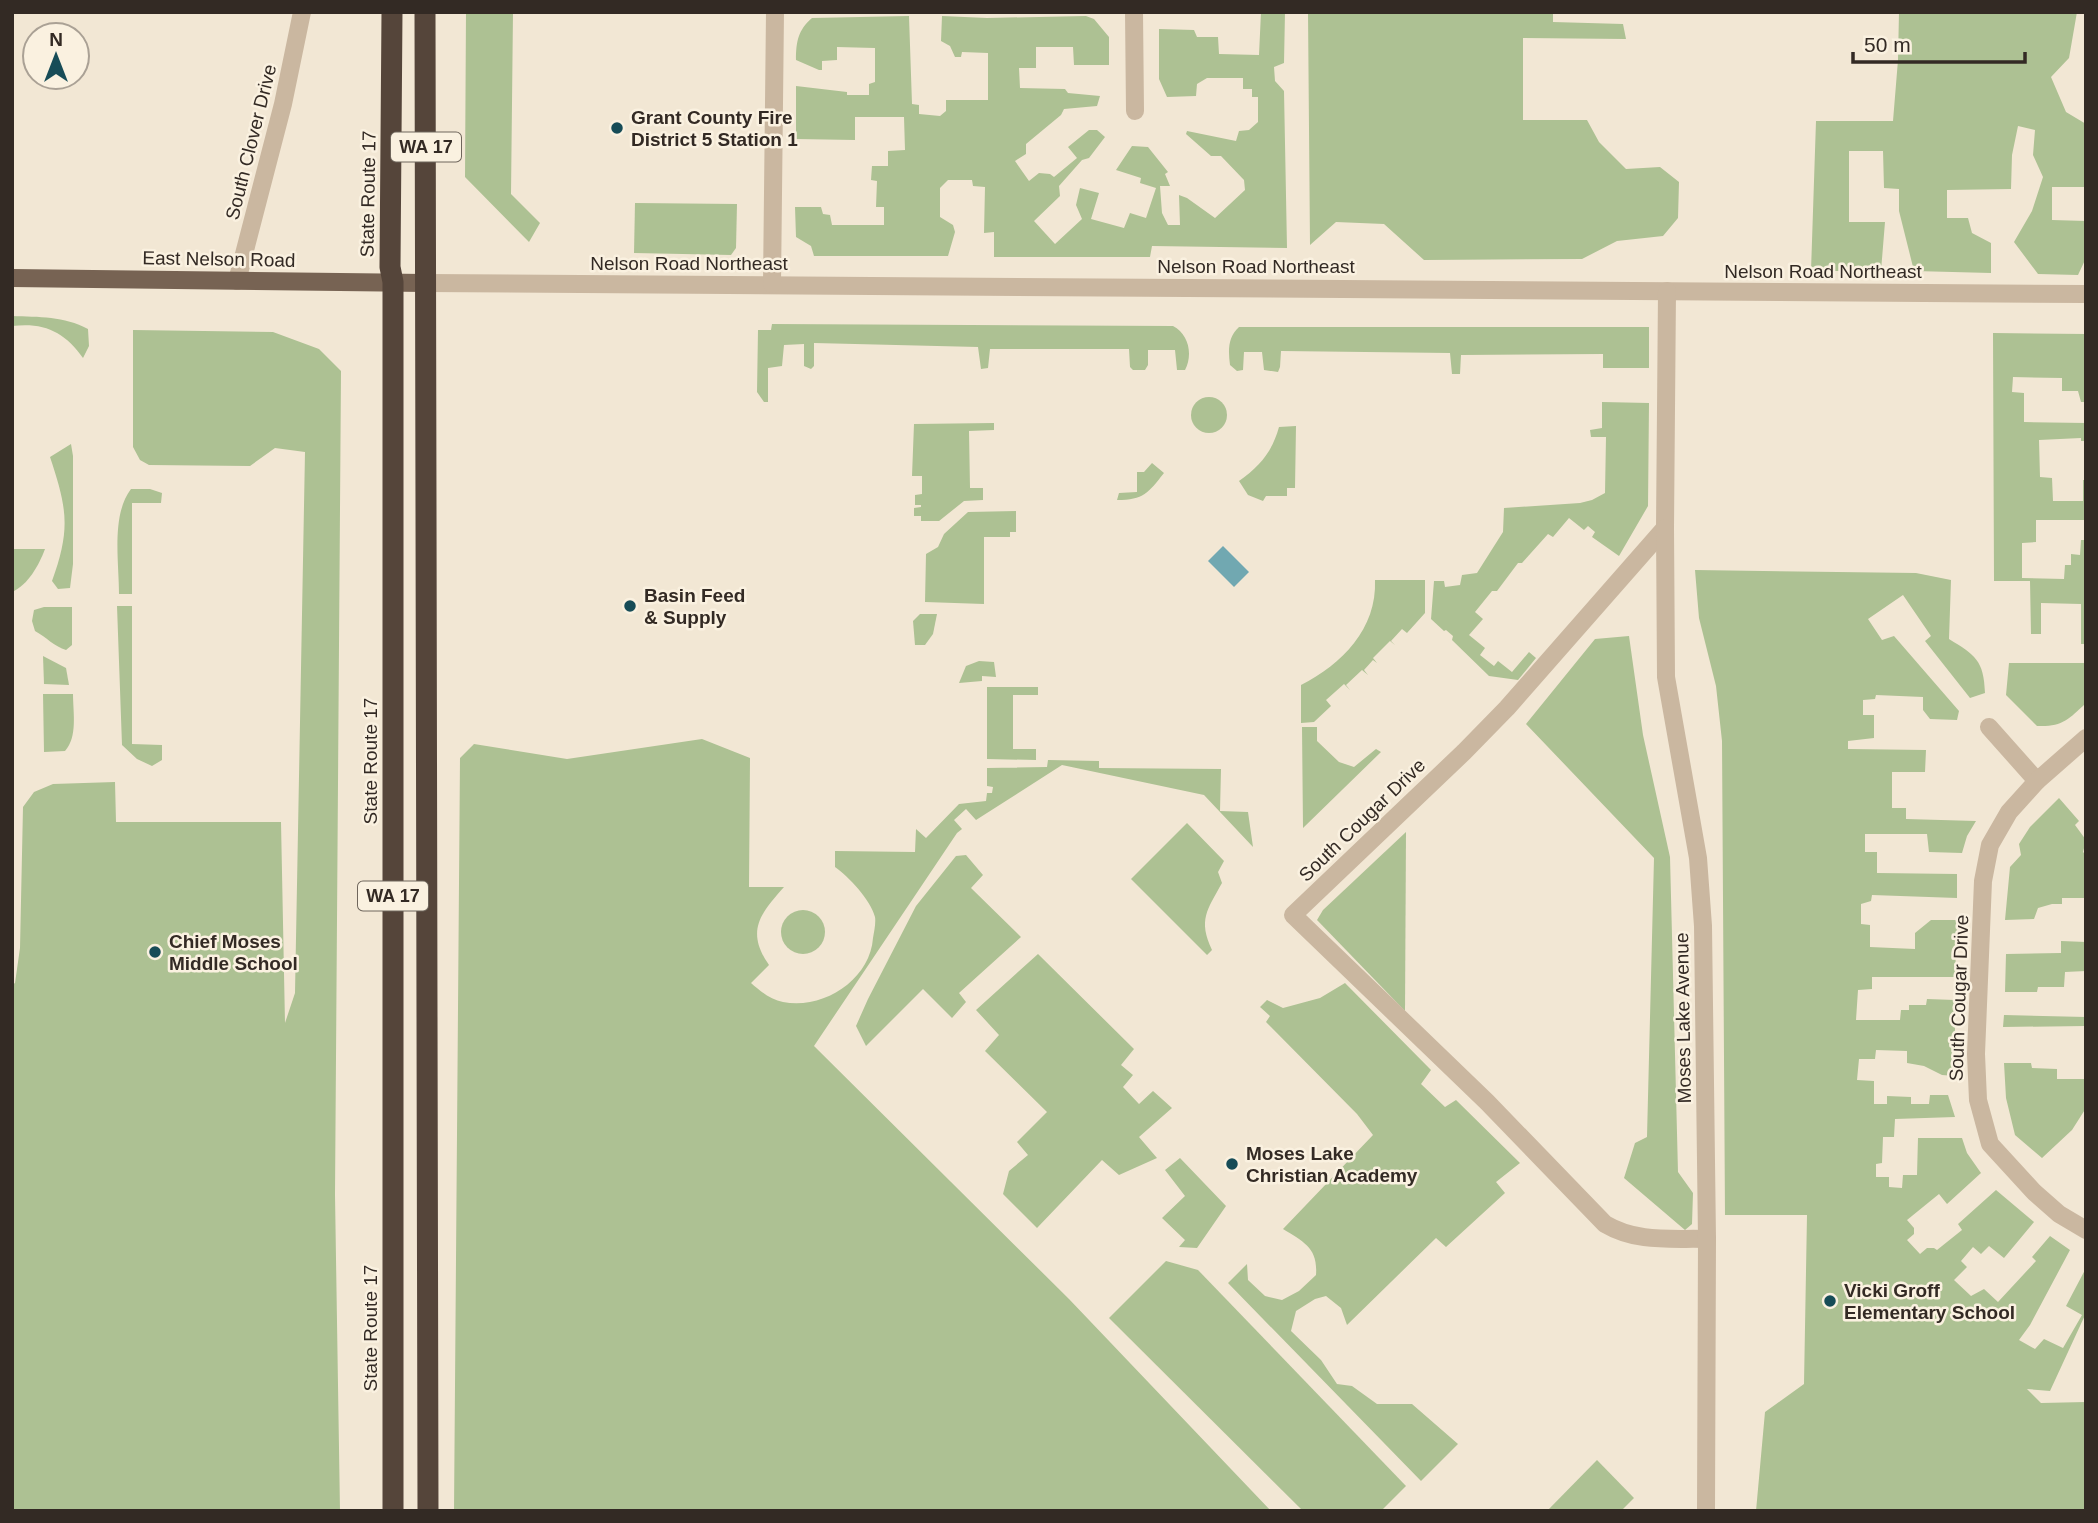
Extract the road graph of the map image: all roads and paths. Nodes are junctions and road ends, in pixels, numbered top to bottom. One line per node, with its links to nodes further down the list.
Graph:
1 (302, 12): 8 (street, South Clover Drive)
2 (392, 12): 9 (highway, State Route 17 / WA 17)
3 (425, 12): 10 (highway, WA 17)
4 (775, 12): 11 (street)
5 (1134, 12): 6 (street)
6 (1135, 111)
7 (12, 278): 8 (main road, East Nelson Road)
8 (237, 281): 9 (main road, East Nelson Road)
9 (393, 282): 10 (main road, East Nelson Road); 20 (highway, State Route 17 / WA 17)
10 (425, 282): 11 (street, Nelson Road Northeast); 21 (highway, WA 17)
11 (772, 284): 12 (street, Nelson Road Northeast)
12 (1667, 290): 13 (street, Nelson Road Northeast); 14 (street)
13 (2086, 294)
14 (1665, 528): 19 (street, Moses Lake Avenue); 19 (street, South Cougar Drive)
15 (1989, 727): 17 (street)
16 (2086, 738): 17 (street, South Cougar Drive)
17 (2037, 781): 18 (street, South Cougar Drive)
18 (2086, 1230)
19 (1707, 1239): 22 (street, Moses Lake Avenue)
20 (393, 1511)
21 (428, 1511)
22 (1706, 1511)

